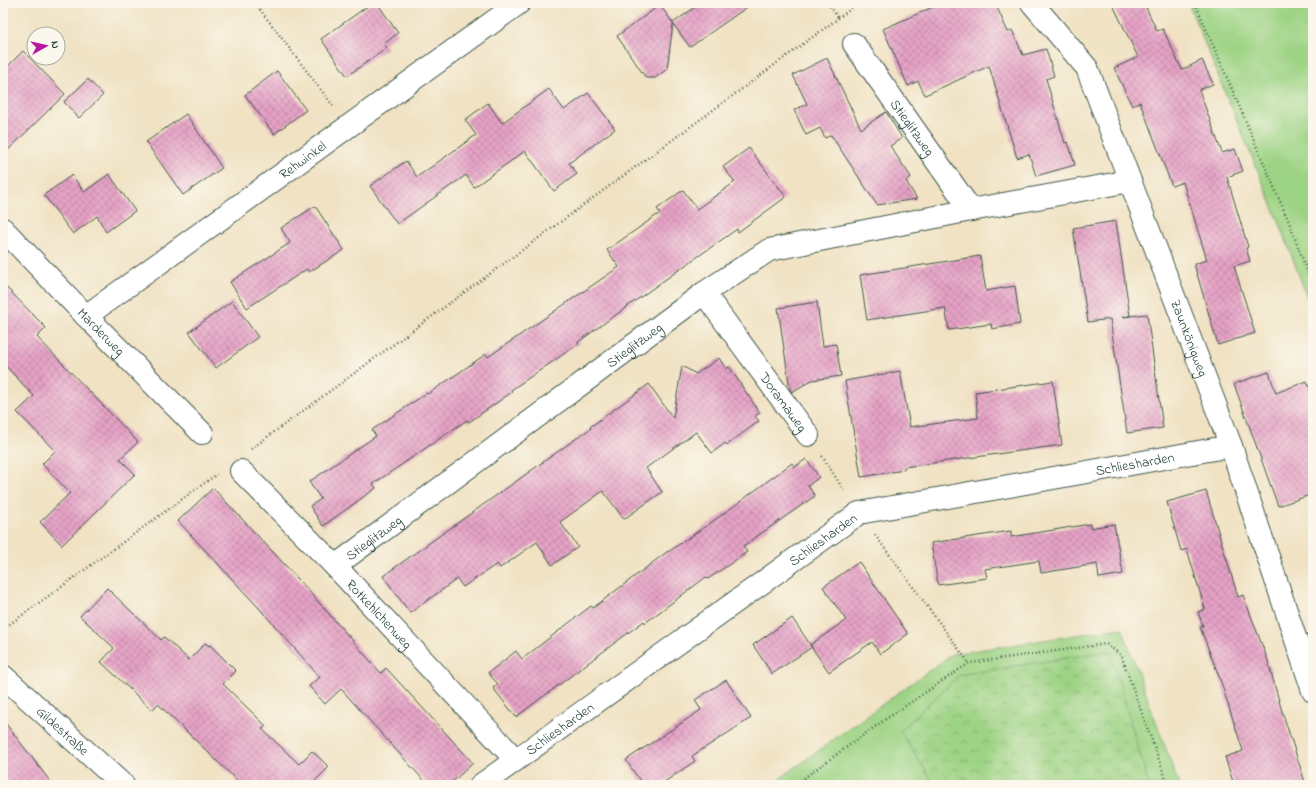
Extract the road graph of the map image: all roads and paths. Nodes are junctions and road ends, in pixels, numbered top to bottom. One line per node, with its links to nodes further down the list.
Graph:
1 (254, 3): 9 (path)
2 (519, 3): 9 (street, Rehwinkel)
3 (828, 3): 7 (path)
4 (859, 3): 7 (path)
5 (1032, 3): 10 (street, Zaunkönigweg)
6 (1195, 3): 13 (path)
7 (839, 19): 19 (path)
8 (854, 44): 11 (street, Stieglitzweg)
9 (349, 126): 15 (street, Rehwinkel)
10 (1130, 181): 11 (street, Stieglitzweg); 18 (street, Zaunkönigweg)
11 (971, 210): 14 (street, Stieglitzweg)
12 (3, 229): 15 (street, Marderweg)
13 (1313, 287)
14 (704, 293): 17 (street, Doramaweg); 21 (street, Stieglitzweg)
15 (86, 316): 16 (street, Marderweg)
16 (202, 433)
17 (808, 435): 20 (path, Doramaweg)
18 (1230, 446): 20 (street, Schliesharden); 25 (street, Zaunkönigweg)
19 (235, 466): 21 (street, Rotkehlchenweg); 22 (path)
20 (859, 513): 23 (path, Doramaweg); 26 (street, Schliesharden)
21 (335, 566): 26 (street, Rotkehlchenweg)
22 (3, 629)
23 (969, 663): 29 (path); 30 (path)
24 (3, 676): 27 (street, Gildestraße)
25 (1313, 691)
26 (515, 759): 28 (street, Schliesharden)
27 (114, 782)
28 (481, 785)
29 (794, 785)
30 (1168, 785)

